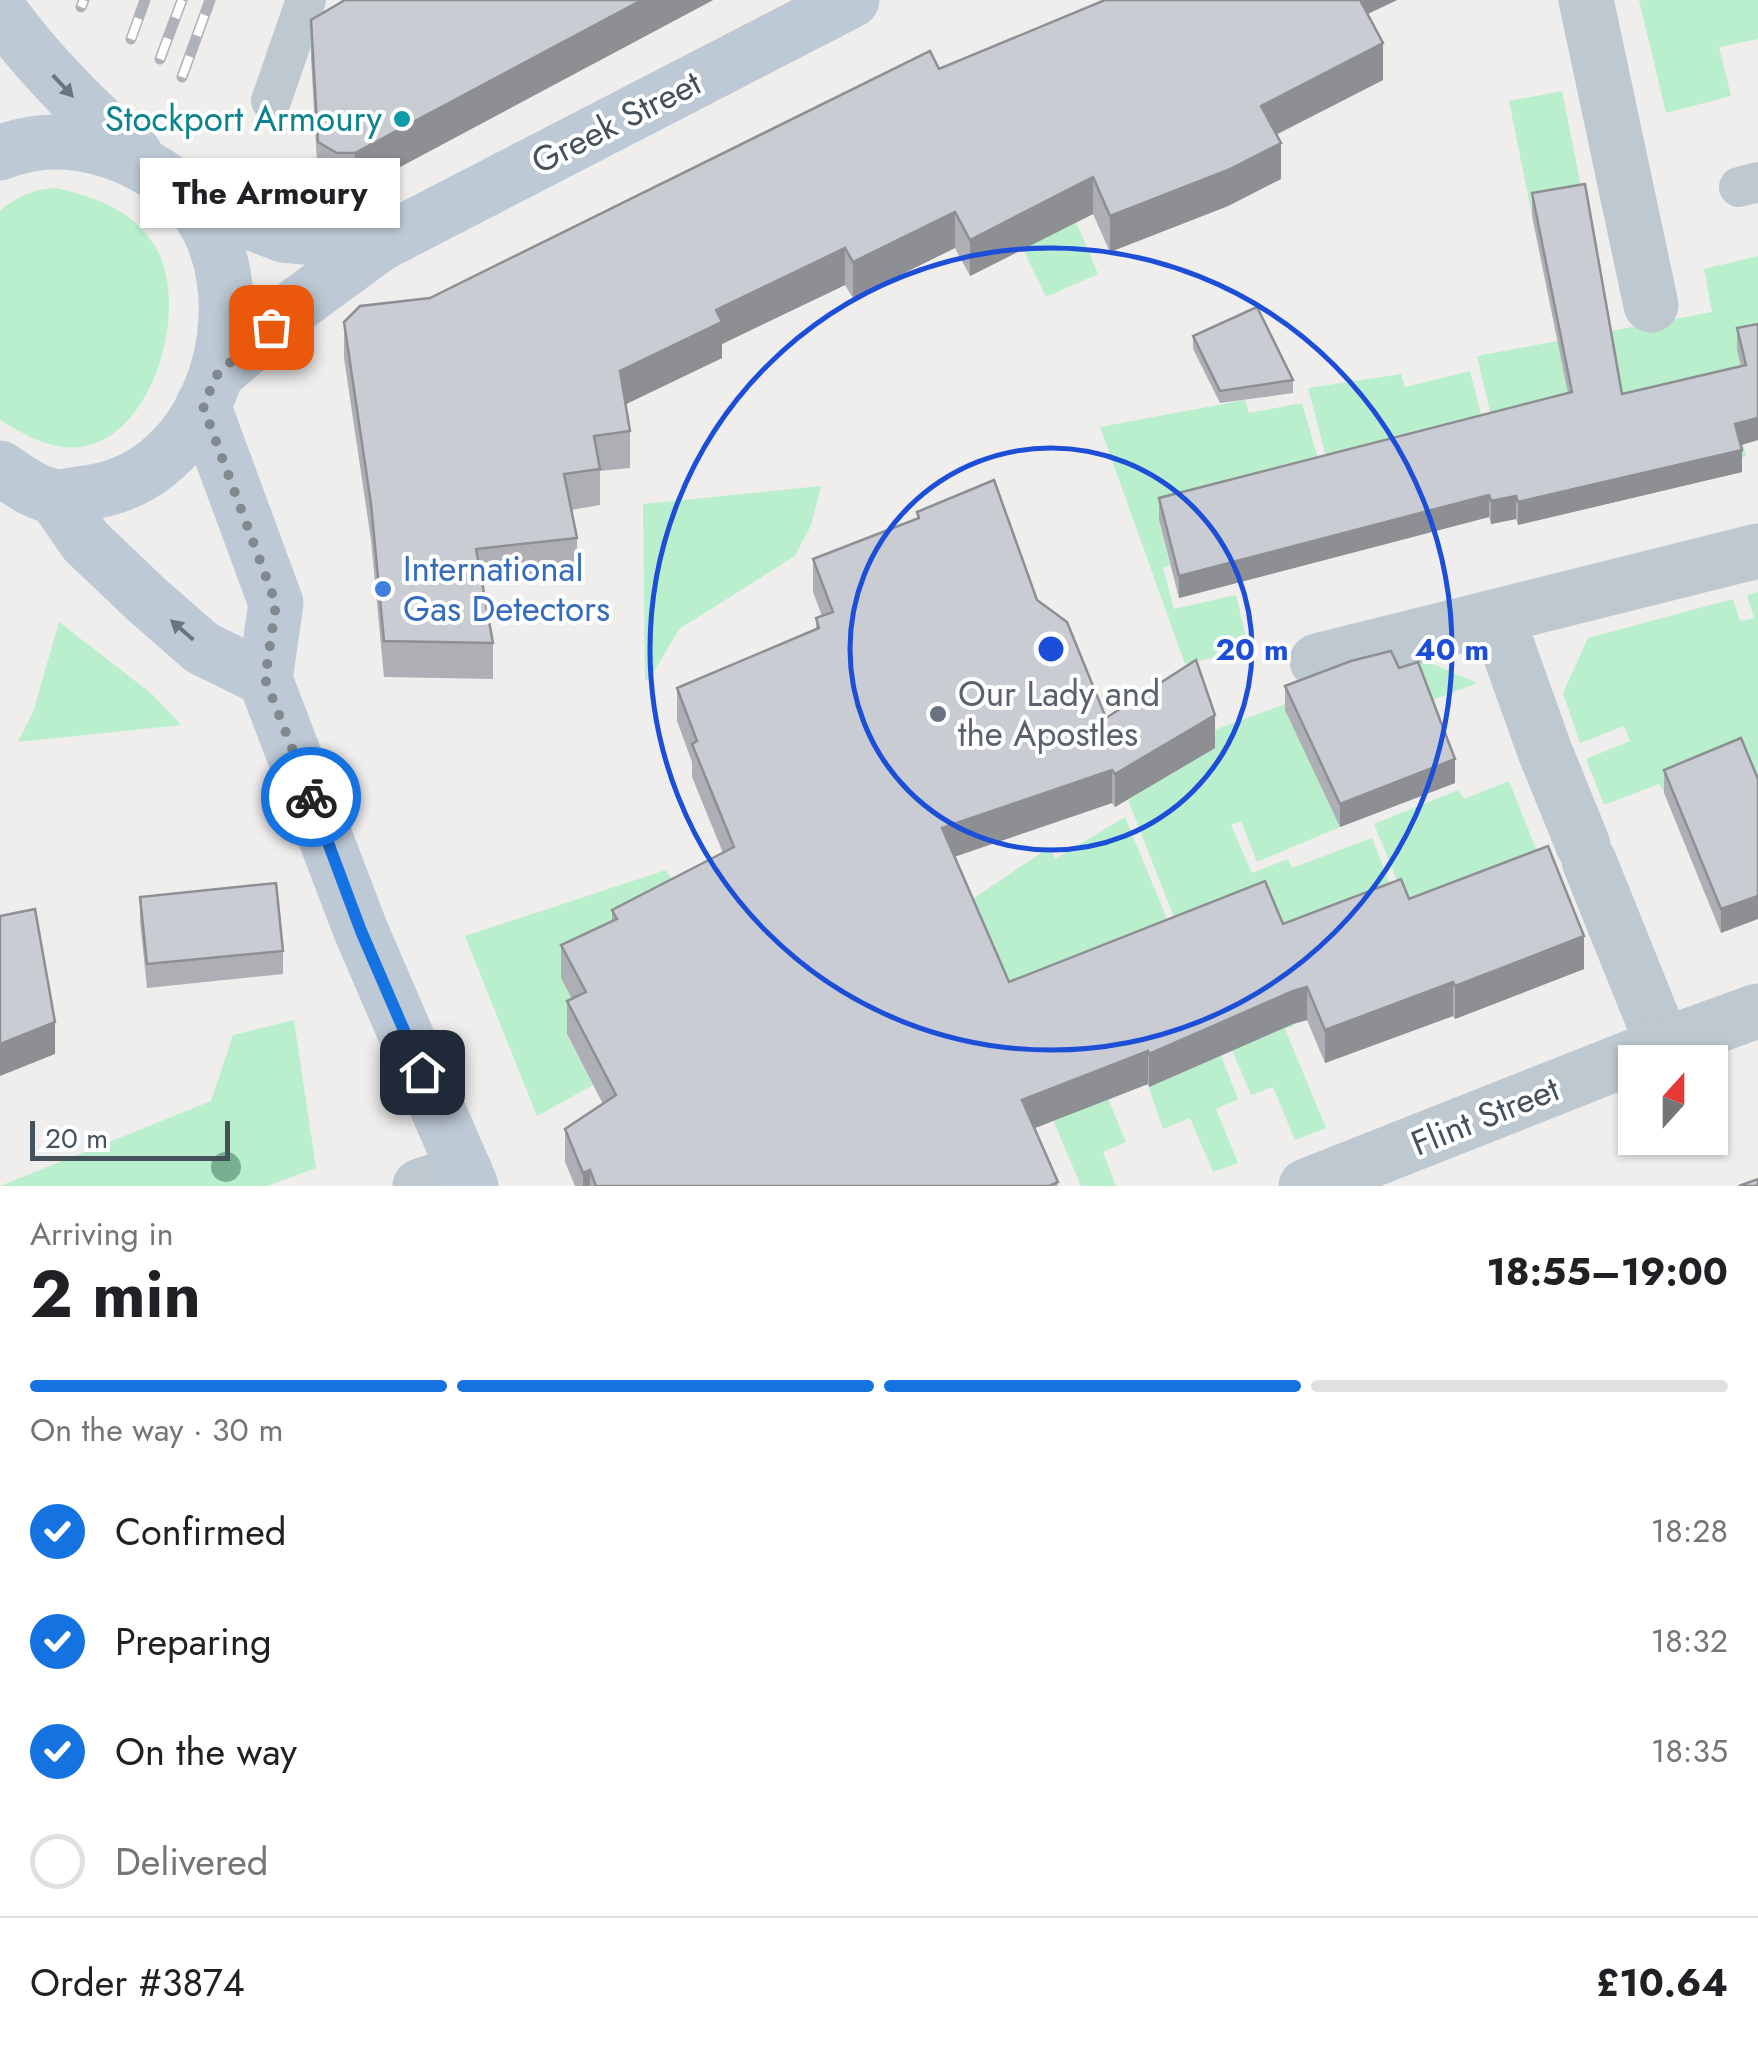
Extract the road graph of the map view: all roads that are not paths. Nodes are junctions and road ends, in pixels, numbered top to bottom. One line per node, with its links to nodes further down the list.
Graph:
1 (306, 0): 5 (lane)
2 (852, 0): 8 (main road, Greek Street)
3 (1586, 0): 9 (street)
4 (0, 11): 7 (main road, one-way to 7)
5 (271, 102)
6 (0, 152): 7 (main road)
7 (170, 183): 8 (main road); 10 (main road)
8 (380, 244): 10 (main road, Greek Street)
9 (1652, 305)
10 (210, 389): 12 (main road); 16 (main road)
11 (0, 468): 12 (main road)
12 (54, 496): 16 (main road, one-way to 12)
13 (1758, 551): 14 (street)
14 (1497, 618): 15 (street); 18 (street)
15 (1317, 661)
16 (265, 679): 20 (main road)
17 (1757, 1012): 18 (street, Flint Street)
18 (1662, 1045)
19 (1618, 1062): 21 (street, Flint Street)
20 (452, 1181)
21 (1306, 1186)

